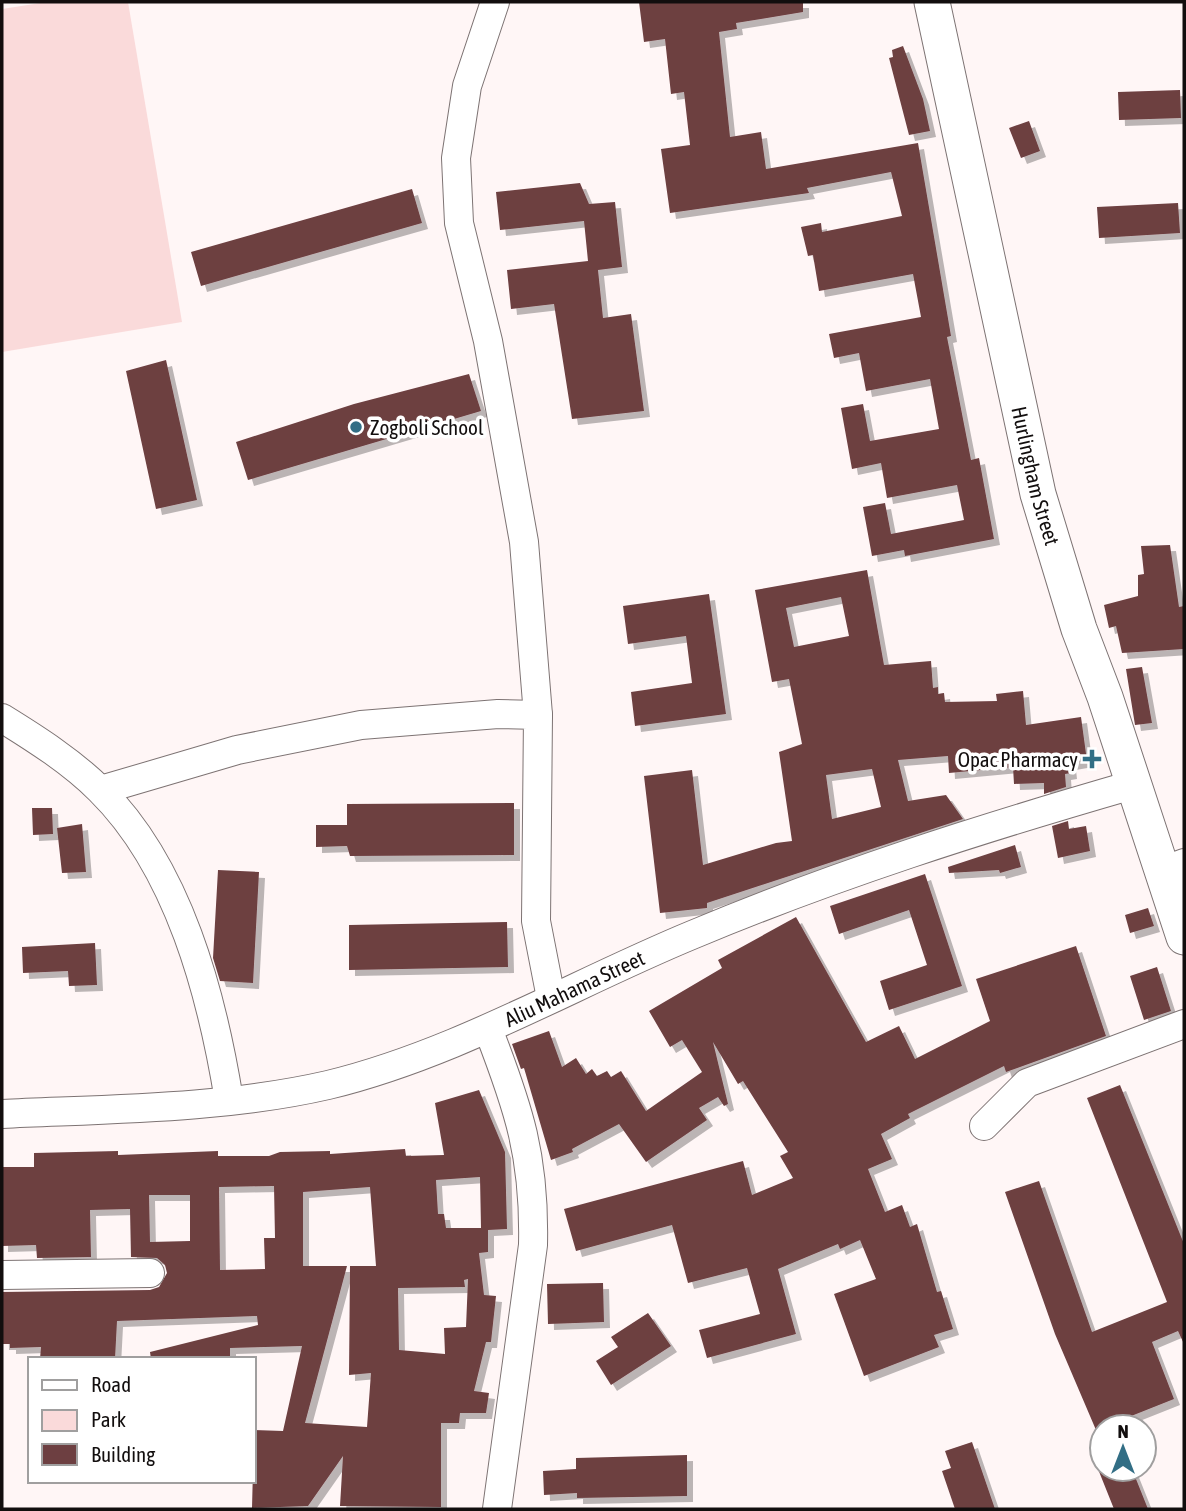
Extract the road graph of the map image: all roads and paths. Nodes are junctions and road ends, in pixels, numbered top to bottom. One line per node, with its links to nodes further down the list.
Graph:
1 (495, 2): 3 (street)
2 (932, 2): 5 (street, Hurlingham Street)
3 (537, 715): 6 (street); 9 (street)
4 (2, 718): 6 (street)
5 (1132, 785): 7 (street, Hurlingham Street); 9 (street, Aliu Mahama Street)
6 (101, 790): 12 (street)
7 (1172, 867): 8 (street, Hurlingham Street)
8 (1184, 937)
9 (551, 998): 11 (street, Aliu Mahama Street)
10 (1184, 1024): 14 (street)
11 (488, 1029): 12 (street, Aliu Mahama Street); 17 (street)
12 (229, 1100): 13 (street, Aliu Mahama Street)
13 (2, 1114)
14 (984, 1126)
15 (150, 1273): 16 (street)
16 (2, 1275)
17 (497, 1509)

